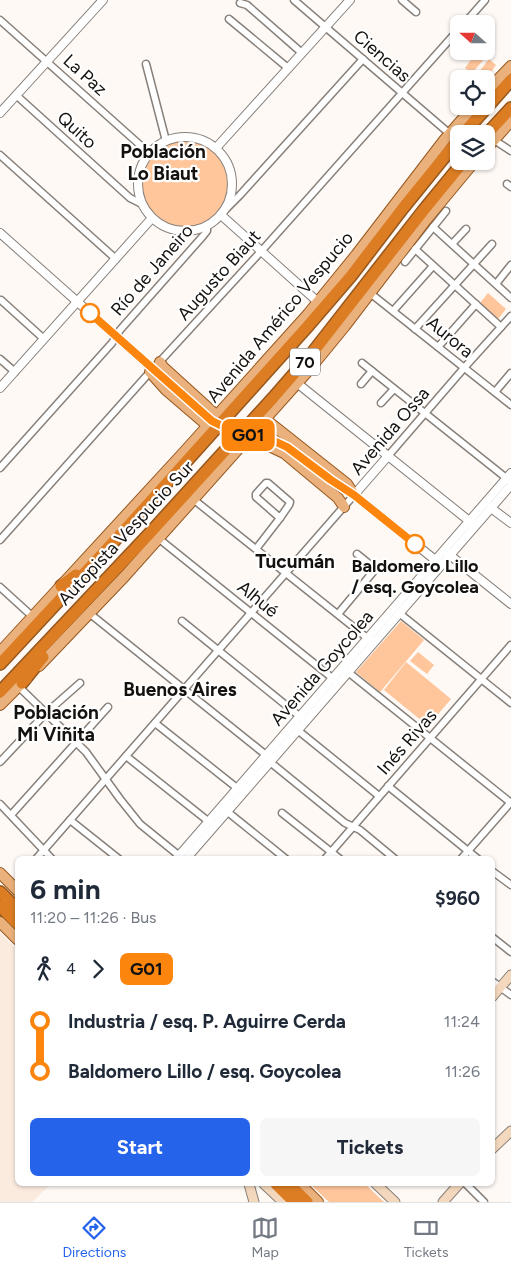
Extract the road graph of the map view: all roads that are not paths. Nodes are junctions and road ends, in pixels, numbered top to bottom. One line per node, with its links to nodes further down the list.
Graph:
1 (104, 0): 15 (street)
2 (294, 0): 11 (street, Ciencias)
3 (350, 0): 11 (street)
4 (402, 0): 7 (street)
5 (485, 0): 8 (street)
6 (240, 2): 13 (street)
7 (416, 12)
8 (472, 15)
9 (229, 19): 18 (street)
10 (1, 22): 15 (street, La Paz)
11 (326, 27): 13 (street); 14 (street, Ciencias)
12 (450, 39): 22 (street, Augusto Biaut)
13 (302, 53): 18 (street)
14 (362, 59): 22 (street, Ciencias); 47 (street)
15 (47, 62): 23 (street); 42 (street, La Paz)
16 (146, 64): 36 (street)
17 (511, 66): 21 (main road)
18 (288, 68): 40 (street)
19 (511, 75): 24 (highway)
20 (511, 80): 31 (highway)
21 (495, 83)
22 (402, 93): 34 (street, Ciencias); 59 (street, Augusto Biaut)
23 (16, 95): 27 (street); 48 (street, Quito)
24 (495, 95)
25 (511, 108): 32 (highway)
26 (511, 112): 33 (highway)
27 (0, 113)
28 (479, 115): 30 (highway)
29 (511, 121): 35 (main road)
30 (471, 125)
31 (471, 125)
32 (495, 129)
33 (495, 130)
34 (450, 133)
35 (495, 133)
36 (166, 141): 40 (street); 42 (street)
37 (450, 141): 71 (main road, Avenida Américo Vespucio)
38 (495, 141): 41 (street)
39 (450, 142): 108 (highway, Autopista Vespucio Sur / 70)
40 (216, 148): 46 (street)
41 (511, 151)
42 (149, 153): 48 (street)
43 (0, 155): 60 (street)
44 (457, 170): 119 (highway, Autopista Vespucio Sur / 70)
45 (468, 170): 67 (main road)
46 (232, 191): 47 (street); 50 (street)
47 (240, 195): 50 (street)
48 (142, 204): 51 (street)
49 (446, 211): 53 (street)
50 (222, 213): 52 (street); 59 (street)
51 (152, 218): 52 (street); 60 (street)
52 (207, 226): 77 (street, Río de Janeiro)
53 (433, 227): 56 (street); 58 (street)
54 (466, 229): 56 (street)
55 (0, 233): 70 (street)
56 (452, 244): 62 (street)
57 (492, 244): 62 (street)
58 (415, 249): 61 (street); 64 (street)
59 (261, 252): 71 (street); 82 (street, Augusto Biaut)
60 (116, 260): 70 (street)
61 (405, 262)
62 (474, 264): 65 (street); 66 (street)
63 (511, 265): 65 (street)
64 (433, 266): 66 (street); 73 (street)
65 (496, 284): 68 (street)
66 (455, 285): 72 (street); 76 (street)
67 (370, 293): 73 (street, Aurora); 87 (main road)
68 (511, 298)
69 (1, 300): 78 (street)
70 (78, 302): 77 (street); 78 (street)
71 (318, 302): 96 (main road, Avenida Américo Vespucio)
72 (476, 304): 75 (street); 79 (street)
73 (393, 311): 76 (street, Aurora)
74 (511, 316): 75 (street, Avenida Ossa)
75 (501, 327): 83 (street, Avenida Ossa)
76 (415, 329): 79 (street, Aurora)
77 (116, 336): 82 (street); 99 (street, Río de Janeiro)
78 (44, 339): 85 (street)
79 (438, 347): 83 (street, Aurora)
80 (0, 359): 85 (street)
81 (362, 362): 84 (street)
82 (154, 368): 96 (main road); 96 (main road); 111 (street, Augusto Biaut)
83 (464, 368): 91 (street, Aurora); 94 (street, Avenida Ossa)
84 (372, 371): 88 (street); 90 (street)
85 (15, 372): 89 (street)
86 (511, 373): 91 (street)
87 (297, 383): 95 (main road); 98 (street)
88 (361, 384)
89 (0, 388)
90 (394, 389): 92 (street); 94 (street)
91 (495, 392): 93 (street, Aurora)
92 (382, 403)
93 (511, 405)
94 (425, 414): 98 (street, Avenida Ossa); 101 (street)
95 (265, 419): 97 (main road); 102 (main road)
96 (211, 420): 102 (street, bridge); 117 (main road, Avenida Américo Vespucio)
97 (246, 440): 100 (main road); 103 (main road)
98 (388, 456): 102 (street, Avenida Ossa); 109 (street)
99 (0, 468)
100 (316, 478): 102 (main road); 105 (main road)
101 (510, 480): 104 (street, Avenida Goycolea)
102 (350, 493): 105 (street, Avenida Ossa); 115 (street)
103 (193, 499): 110 (main road); 112 (street)
104 (488, 505): 107 (street); 109 (street, Avenida Goycolea)
105 (344, 507): 116 (street, Avenida Ossa)
106 (280, 518): 106 (street); 112 (street)
107 (511, 523)
108 (130, 524): 117 (highway); 131 (highway, Autopista Vespucio Sur / 70)
109 (472, 524): 113 (street, Avenida Goycolea)
110 (158, 538): 121 (street, Alhué); 123 (main road)
111 (0, 540)
112 (256, 549): 116 (street)
113 (447, 553): 115 (street, Avenida Goycolea); 120 (street)
114 (357, 554): 124 (street)
115 (438, 563): 122 (street, Avenida Goycolea); 127 (street, Avenida Goycolea)
116 (286, 573): 121 (street, Avenida Ossa); 124 (street)
117 (61, 586): 125 (main road, Avenida Américo Vespucio)
118 (0, 587): 125 (street)
119 (97, 590): 136 (highway); 138 (highway, Autopista Vespucio Sur / 70)
120 (511, 604)
121 (251, 613): 129 (street, Avenida Ossa); 134 (street, Alhué)
122 (400, 613): 127 (street, Avenida Goycolea); 133 (street)
123 (89, 614): 136 (main road); 137 (street)
124 (338, 614): 127 (street)
125 (33, 617): 130 (main road, Avenida Américo Vespucio)
126 (182, 621): 129 (street)
127 (371, 641): 132 (street, Avenida Goycolea)
128 (511, 645): 133 (street, Inés Rivas)
129 (218, 651): 137 (street, Avenida Ossa); 143 (street)
130 (0, 652)
131 (0, 664)
132 (345, 670): 134 (street, Avenida Goycolea); 146 (street)
133 (481, 679): 139 (street); 146 (street, Inés Rivas)
134 (336, 681): 143 (street, Avenida Goycolea)
135 (80, 683): 142 (street)
136 (20, 685): 140 (main road); 142 (street)
137 (184, 690): 144 (street, Avenida Ossa); 149 (street)
138 (0, 692)
139 (511, 703)
140 (0, 706)
141 (108, 707): 147 (street)
142 (46, 713): 147 (street); 150 (street)
143 (303, 719): 145 (street, Avenida Goycolea)
144 (155, 723): 148 (street, Avenida Ossa); 153 (street)
145 (295, 728): 149 (street, Avenida Goycolea); 154 (street)
146 (430, 738): 152 (street, Inés Rivas); 155 (street)
147 (76, 742): 151 (street); 159 (street)
148 (126, 756): 151 (street, Avenida Ossa); 161 (street)
149 (268, 759): 153 (street, Avenida Goycolea); 157 (street, Avenida Goycolea); 162 (street)
150 (0, 762)
151 (106, 779): 160 (street, Avenida Ossa); 169 (street)
152 (388, 786): 154 (street, Inés Rivas); 164 (street)
153 (237, 788): 157 (street, Avenida Goycolea)
154 (379, 796): 162 (street, Inés Rivas)
155 (511, 802): 164 (street)
156 (0, 804): 159 (street)
157 (224, 809): 161 (street, Avenida Goycolea); 171 (street, Avenida Goycolea); 172 (street)
158 (282, 812): 165 (street)
159 (10, 815): 163 (street)
160 (70, 820): 163 (street, Avenida Ossa); 168 (street)
161 (208, 821): 170 (street, Avenida Goycolea)
162 (353, 827): 165 (street, Inés Rivas); 175 (street)
163 (44, 850): 166 (street, Avenida Ossa); 167 (street)
164 (468, 851): 176 (street); 177 (street)
165 (331, 852): 173 (street, Inés Rivas); 174 (street)
166 (39, 856)
167 (49, 856)
168 (115, 856)
169 (179, 856)
170 (182, 856)
171 (183, 856)
172 (282, 856)
173 (328, 856)
174 (336, 856)
175 (391, 856)
176 (464, 856)
177 (474, 856)
178 (0, 873): 181 (main road)
179 (495, 873): 182 (street)
180 (0, 882): 184 (main road)
181 (15, 885)
182 (511, 886)
183 (0, 892): 186 (highway)
184 (15, 896)
185 (0, 906): 187 (highway)
186 (15, 907)
187 (15, 921)
188 (0, 922): 189 (main road)
189 (15, 937)
190 (495, 939): 191 (street)
191 (511, 952)
192 (511, 975): 194 (main road)
193 (495, 983): 194 (street)
194 (501, 987): 195 (main road); 196 (street)
195 (495, 994)
196 (511, 995)
197 (511, 1131): 198 (main road)
198 (495, 1146)
199 (250, 1186): 207 (main road)
200 (266, 1186): 208 (main road)
201 (278, 1186): 209 (highway)
202 (370, 1186): 211 (main road)
203 (378, 1186): 212 (main road)
204 (456, 1186): 213 (main road); 214 (main road)
205 (468, 1186): 215 (street)
206 (304, 1190): 210 (main road)
207 (254, 1202)
208 (283, 1202)
209 (294, 1202)
210 (318, 1202)
211 (386, 1202)
212 (395, 1202)
213 (436, 1202)
214 (443, 1202)
215 (484, 1202)

